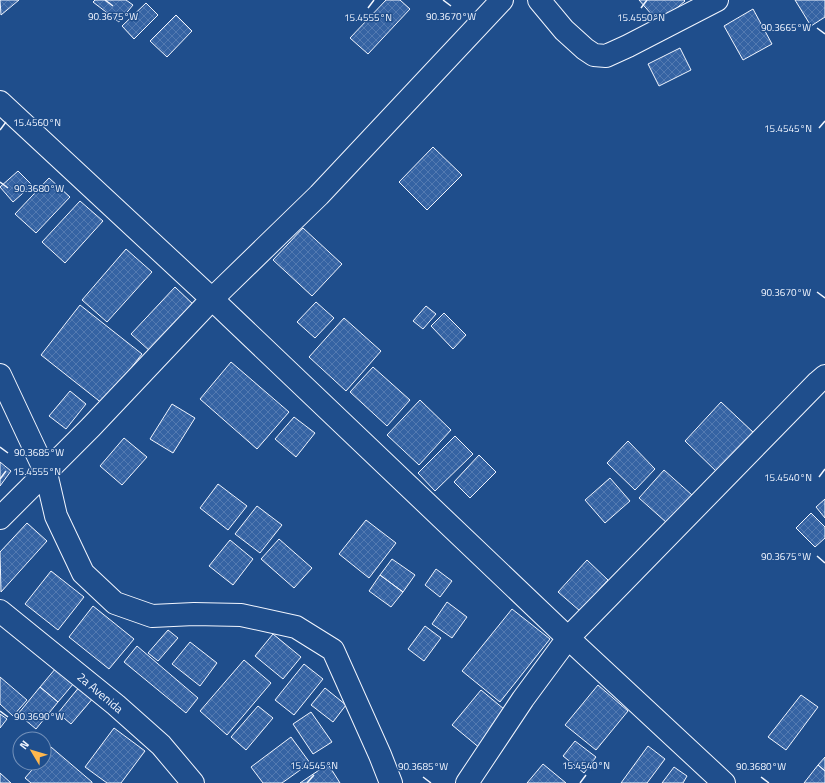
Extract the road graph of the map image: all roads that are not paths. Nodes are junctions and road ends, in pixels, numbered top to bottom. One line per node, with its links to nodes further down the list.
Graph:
1 (502, 0): 5 (street)
2 (539, 0): 3 (street)
3 (718, 0)
4 (0, 102): 5 (street)
5 (212, 299): 8 (street); 11 (street)
6 (0, 375): 8 (street)
7 (825, 376): 11 (street)
8 (46, 473): 9 (street); 13 (street)
9 (0, 518)
10 (0, 611): 12 (street, 2a Avenida)
11 (568, 638): 14 (street); 15 (street)
12 (193, 783)
13 (390, 783)
14 (467, 783)
15 (724, 783)

